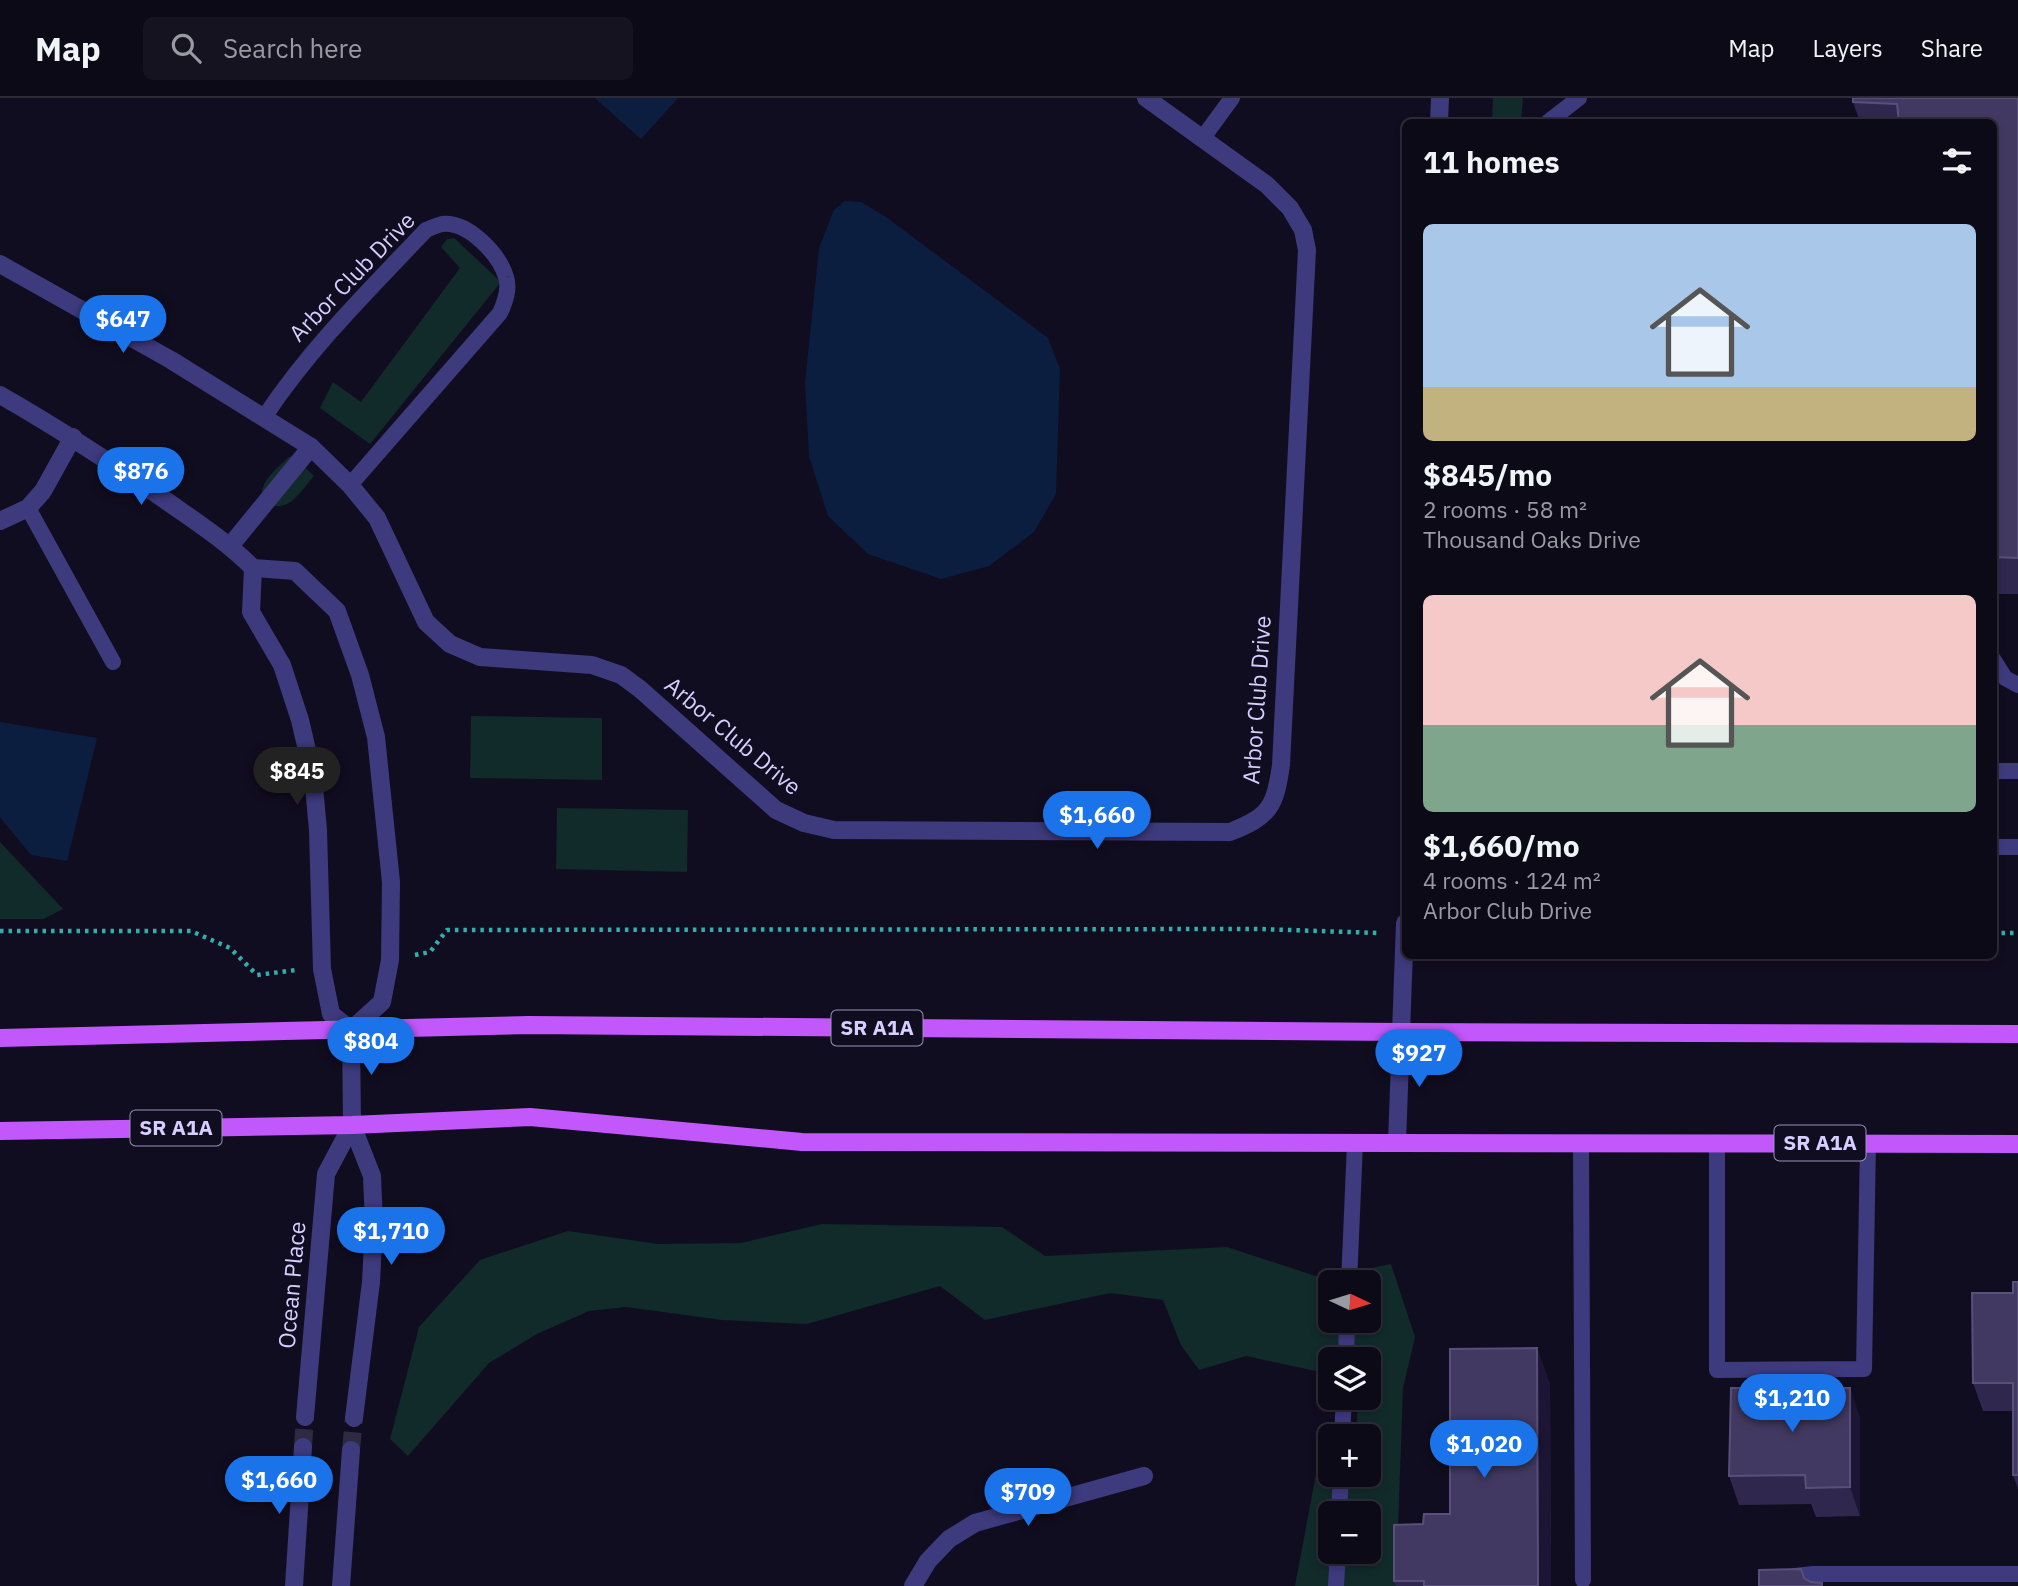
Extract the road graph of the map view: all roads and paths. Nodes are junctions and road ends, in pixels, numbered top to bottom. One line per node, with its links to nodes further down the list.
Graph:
1 (1146, 98): 7 (street, Arbor Club Drive)
2 (1231, 98): 7 (lane)
3 (1440, 98): 5 (street)
4 (1579, 98): 6 (lane)
5 (1439, 119)
6 (1552, 119)
7 (1202, 139): 13 (street, Arbor Club Drive)
8 (0, 264): 10 (street, Arbor Club Drive)
9 (0, 395): 11 (street)
10 (265, 416): 12 (street, Arbor Club Drive); 13 (lane, Arbor Club Drive)
11 (73, 437): 14 (street); 16 (street)
12 (311, 447): 13 (street, Arbor Club Drive); 16 (street)
13 (350, 485)
14 (29, 508): 15 (street); 18 (lane)
15 (0, 521)
16 (230, 546): 17 (street)
17 (253, 568): 30 (street); 31 (street)
18 (113, 662)
19 (1997, 665): 20 (lane)
20 (2018, 685)
21 (1997, 771): 22 (lane)
22 (2018, 771)
23 (1997, 847): 24 (lane)
24 (2018, 847)
25 (0, 931): 31 (path)
26 (1997, 933): 27 (path)
27 (2018, 933)
28 (1402, 934): 30 (path)
29 (1404, 959): 33 (street)
30 (390, 961): 32 (street)
31 (322, 968): 32 (street)
32 (351, 1030): 33 (main road, SR A1A); 35 (main road, SR A1A); 36 (street)
33 (1402, 1032): 34 (main road, SR A1A); 39 (street)
34 (2018, 1034)
35 (0, 1038)
36 (352, 1125): 37 (main road, SR A1A); 38 (main road, SR A1A); 45 (street, Ocean Place); 46 (street)
37 (0, 1131)
38 (1355, 1143): 39 (main road, SR A1A); 44 (lane)
39 (1398, 1143): 40 (main road, SR A1A)
40 (1581, 1143): 41 (main road, SR A1A); 52 (lane)
41 (1717, 1143): 42 (main road, SR A1A); 42 (lane)
42 (1868, 1143): 43 (main road, SR A1A)
43 (2018, 1143)
44 (1350, 1270)
45 (305, 1417)
46 (354, 1418)
47 (303, 1447): 53 (street)
48 (351, 1450): 54 (street)
49 (1144, 1476): 55 (street)
50 (1337, 1564): 56 (lane)
51 (2018, 1574): 57 (lane)
52 (1583, 1580)
53 (293, 1586)
54 (341, 1586)
55 (913, 1586)
56 (1336, 1586)
57 (1769, 1586)

